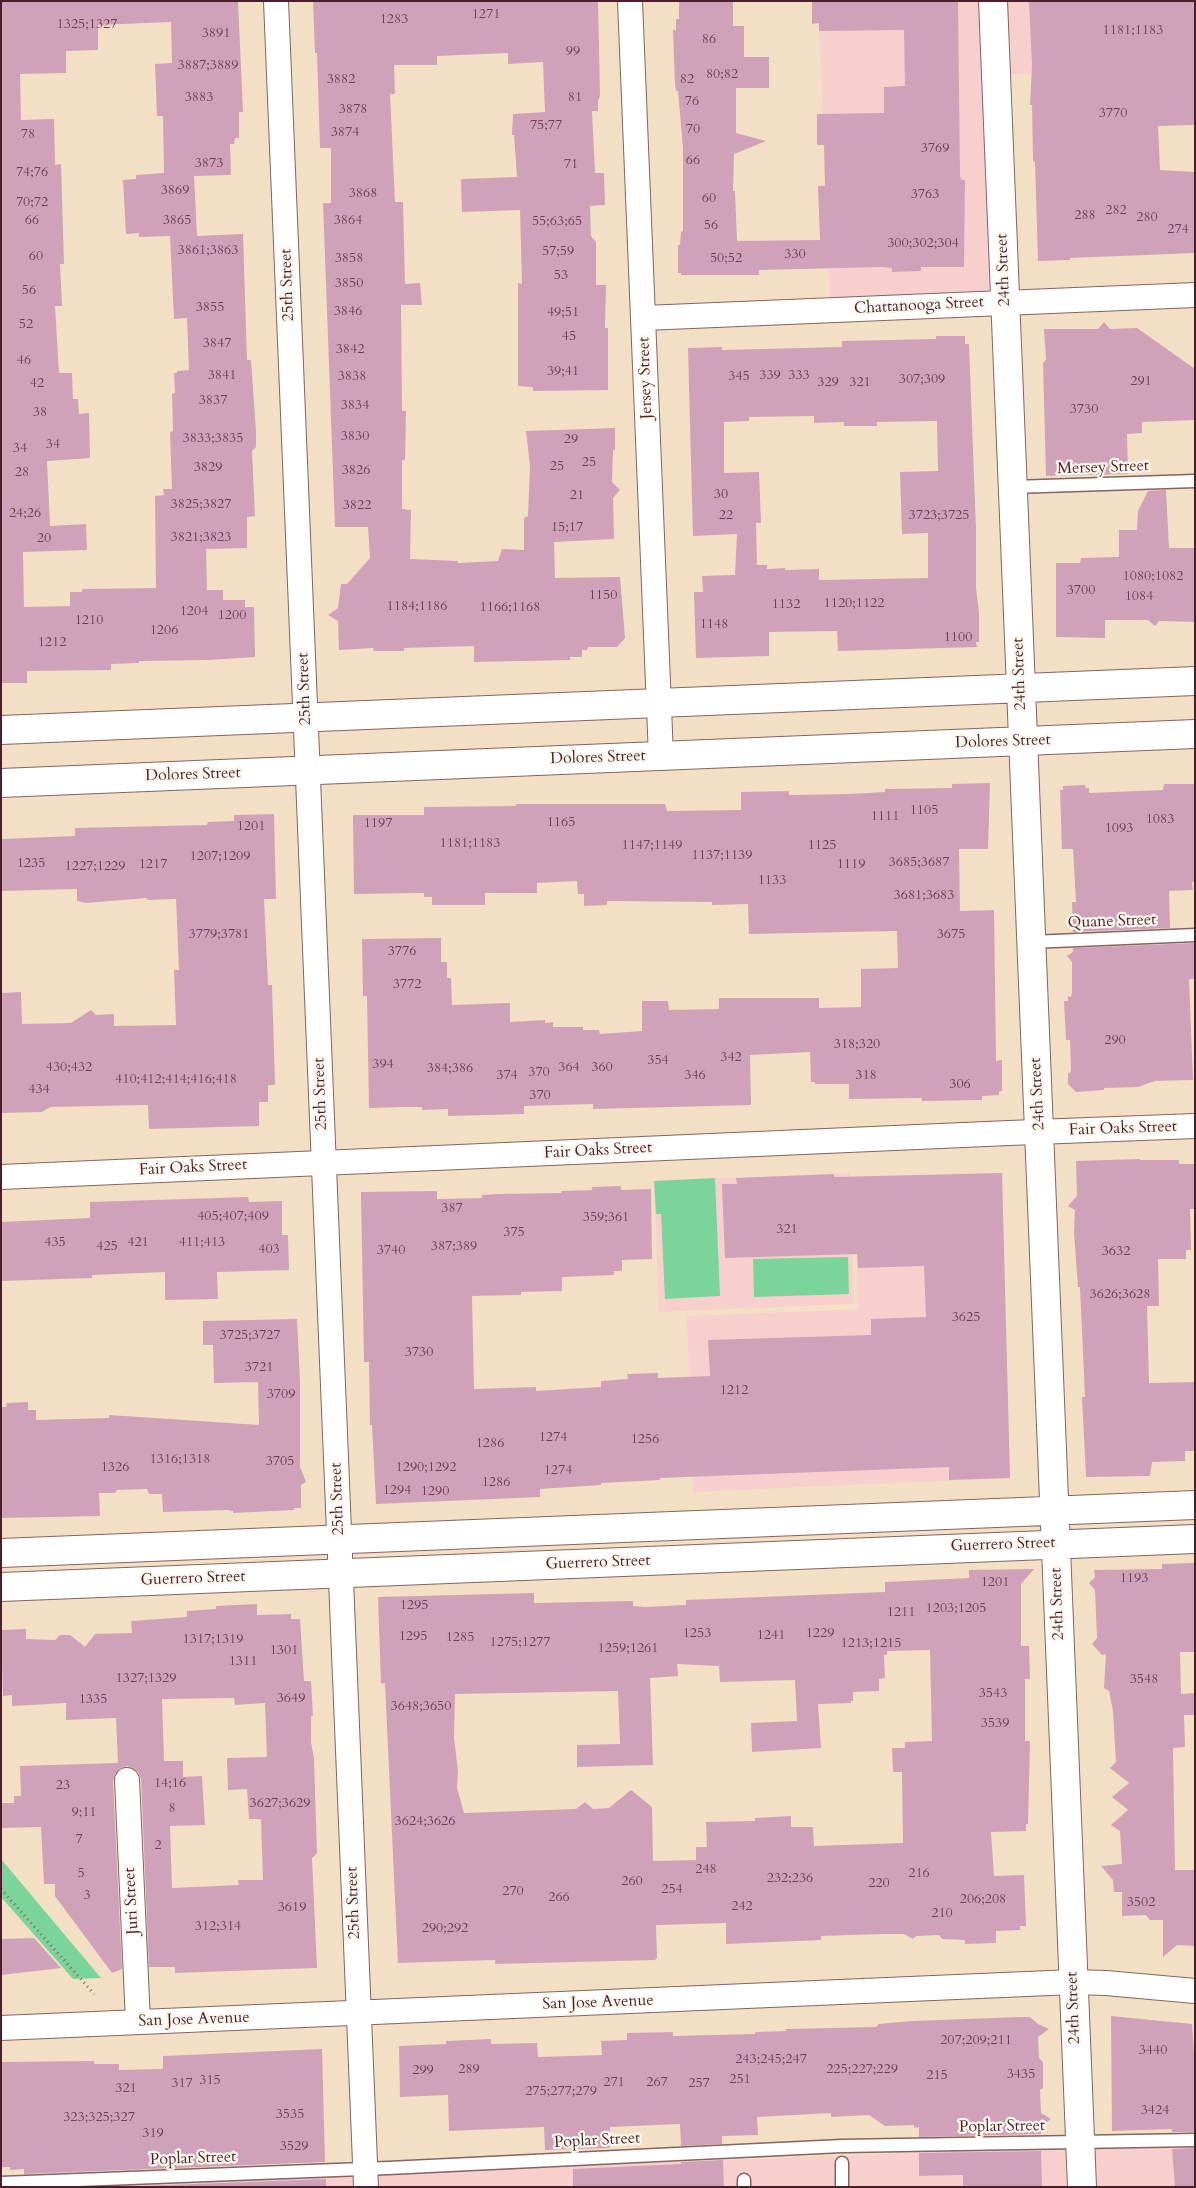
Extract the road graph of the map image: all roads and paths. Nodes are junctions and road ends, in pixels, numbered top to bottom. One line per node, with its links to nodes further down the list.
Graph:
1 (276, 1): 12 (street, 25th Street)
2 (630, 1): 6 (street, Jersey Street)
3 (993, 1): 5 (main road, 24th Street)
4 (1195, 295): 5 (street, Chattanooga Street)
5 (1005, 302): 6 (street, Chattanooga Street); 8 (main road, 24th Street)
6 (644, 318): 11 (street, Jersey Street)
7 (1195, 481): 8 (lane, Mersey Street)
8 (1013, 487): 10 (main road, 24th Street)
9 (1195, 681): 10 (main road)
10 (1021, 688): 11 (main road); 15 (main road, 24th Street)
11 (659, 703): 12 (main road); 16 (street, Jersey Street)
12 (306, 718): 13 (main road); 17 (street, 25th Street)
13 (1, 730)
14 (1195, 734): 15 (main road, Dolores Street)
15 (1023, 741): 16 (main road, Dolores Street); 20 (main road, 24th Street)
16 (661, 756): 17 (main road, Dolores Street)
17 (308, 770): 18 (main road, Dolores Street); 23 (street, 25th Street)
18 (1, 783)
19 (1195, 935): 20 (lane, Quane Street)
20 (1031, 942): 22 (main road, 24th Street)
21 (1195, 1126): 22 (street, Fair Oaks Street)
22 (1039, 1132): 23 (street, Fair Oaks Street); 26 (main road, 24th Street)
23 (324, 1162): 24 (street, Fair Oaks Street); 27 (street, 25th Street)
24 (1, 1177)
25 (1195, 1505): 26 (main road, Guerrero Street)
26 (1054, 1510): 27 (main road, Guerrero Street); 29 (main road, 24th Street)
27 (340, 1539): 30 (main road, Guerrero Street); 31 (street, 25th Street)
28 (1195, 1539): 29 (main road, Guerrero Street)
29 (1056, 1543): 31 (main road, Guerrero Street); 35 (main road, 24th Street)
30 (1, 1553)
31 (341, 1573): 32 (main road, Guerrero Street); 38 (street, 25th Street)
32 (1, 1587)
33 (127, 1780): 39 (street, Juri Street)
34 (1, 1889): 37 (path)
35 (1073, 1982): 36 (street, San Jose Avenue); 38 (street, San Jose Avenue); 42 (main road, 24th Street)
36 (1195, 1991)
37 (94, 1994)
38 (359, 2013): 39 (street, San Jose Avenue); 44 (street, 25th Street)
39 (138, 2022): 40 (street, San Jose Avenue)
40 (1, 2028)
41 (1195, 2140): 42 (lane, Poplar Street)
42 (1080, 2143): 44 (lane, Poplar Street); 47 (main road, 24th Street)
43 (842, 2163): 46 (lane)
44 (366, 2178): 45 (lane, Poplar Street)
45 (1, 2183)
46 (842, 2187)
47 (1082, 2187)

